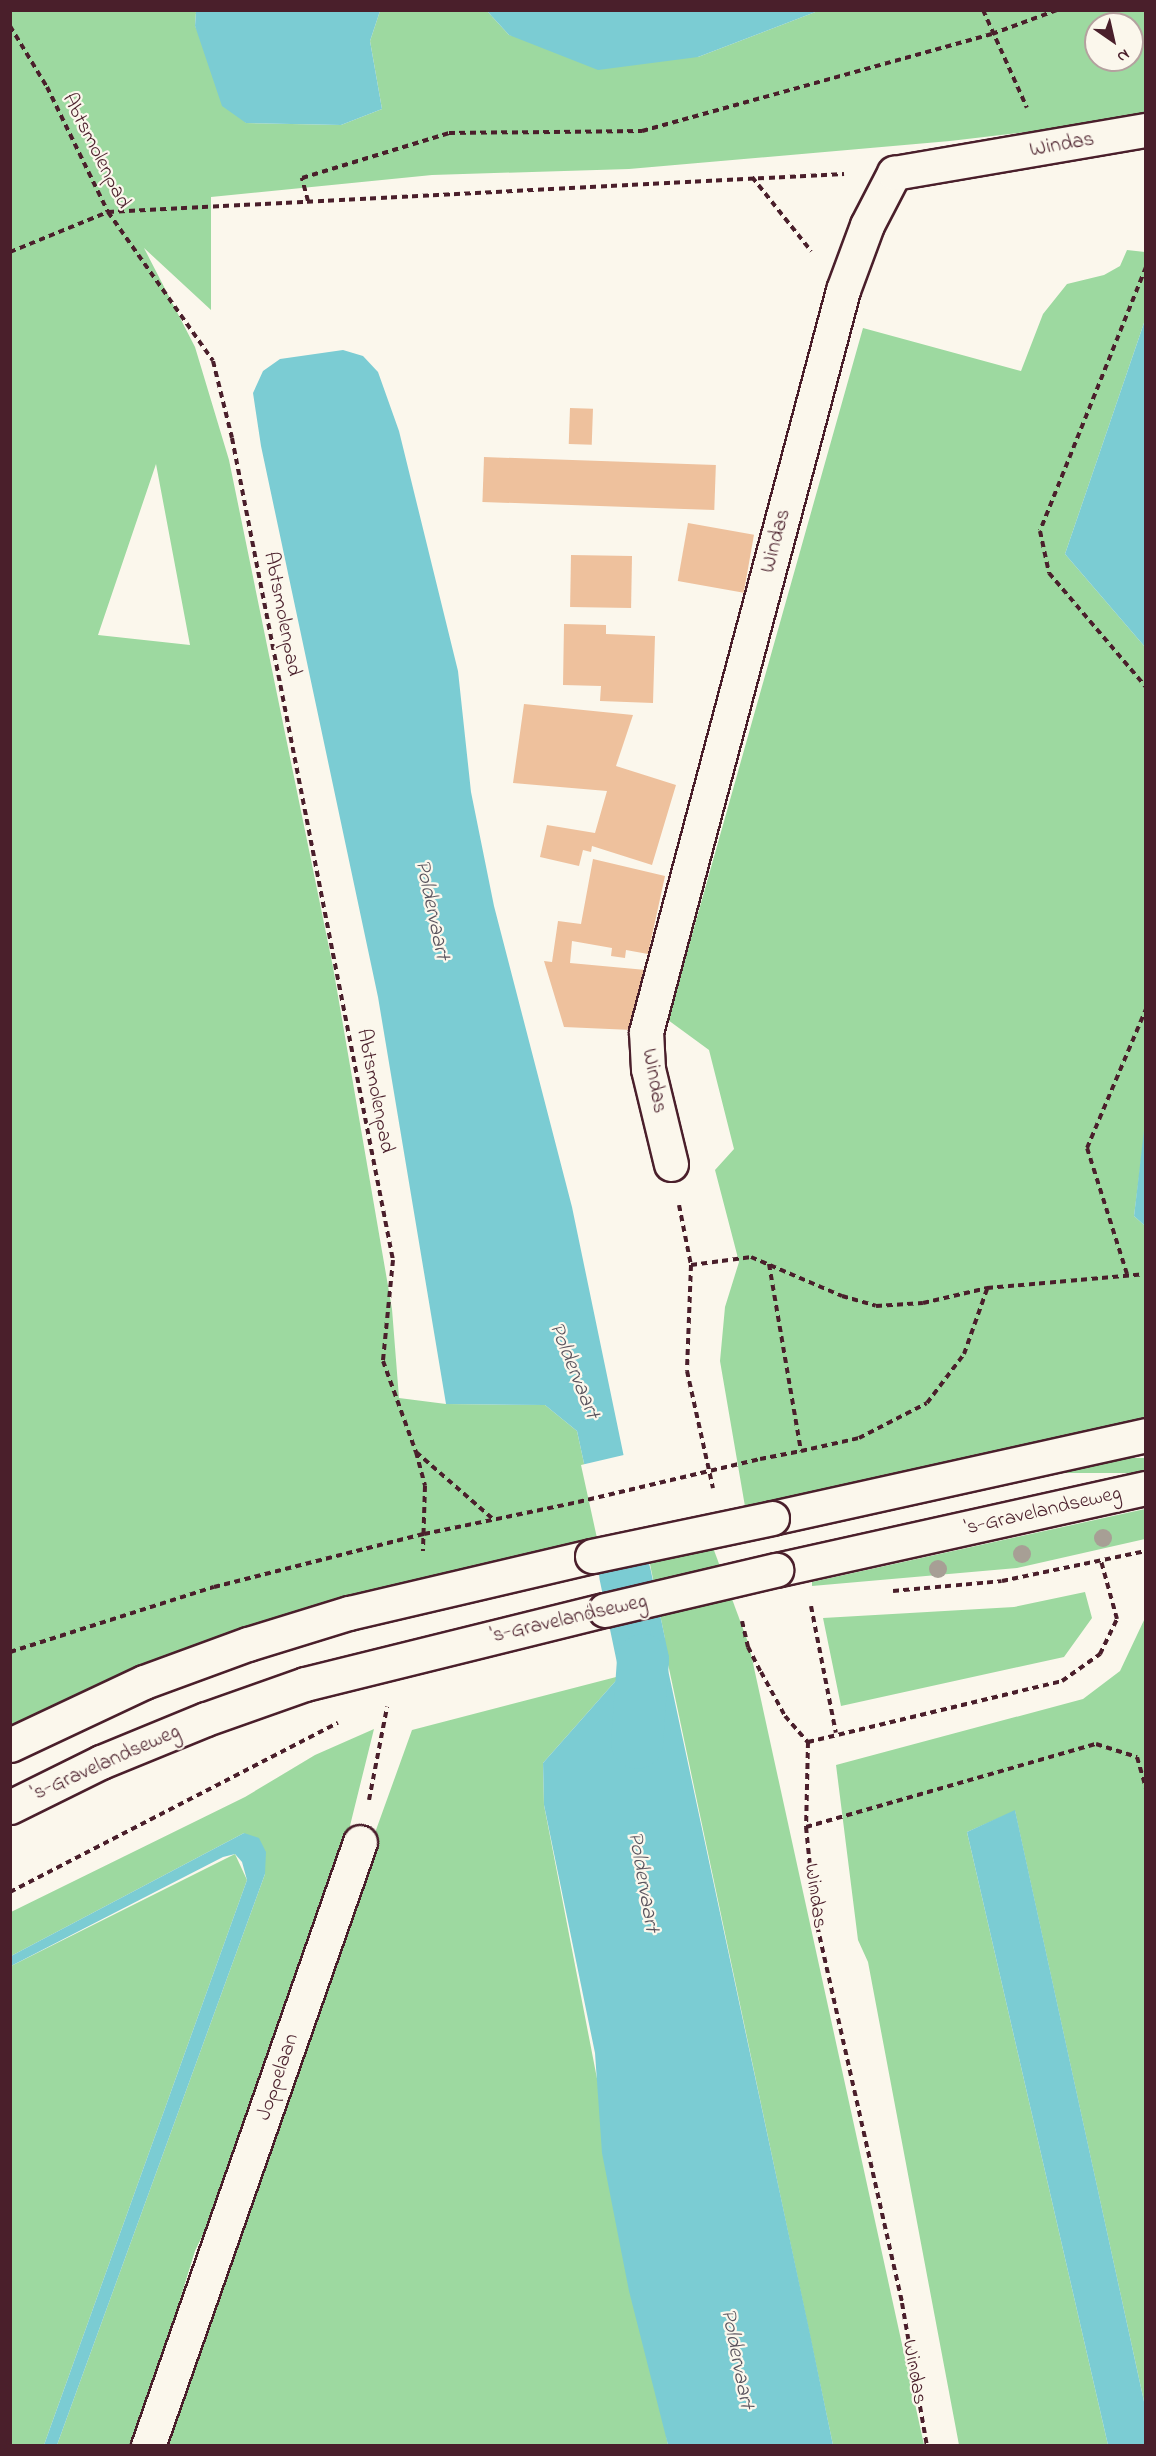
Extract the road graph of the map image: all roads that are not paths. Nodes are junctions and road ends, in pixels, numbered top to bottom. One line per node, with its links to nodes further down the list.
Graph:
1 (1146, 130): 2 (main road, Windas)
2 (671, 1164)
3 (1146, 1435): 5 (main road, bridge)
4 (1146, 1488): 6 (main road, 's-Gravelandseweg, bridge)
5 (10, 1745)
6 (10, 1807)
7 (360, 1842): 8 (main road, Joppelaan)
8 (148, 2445)

